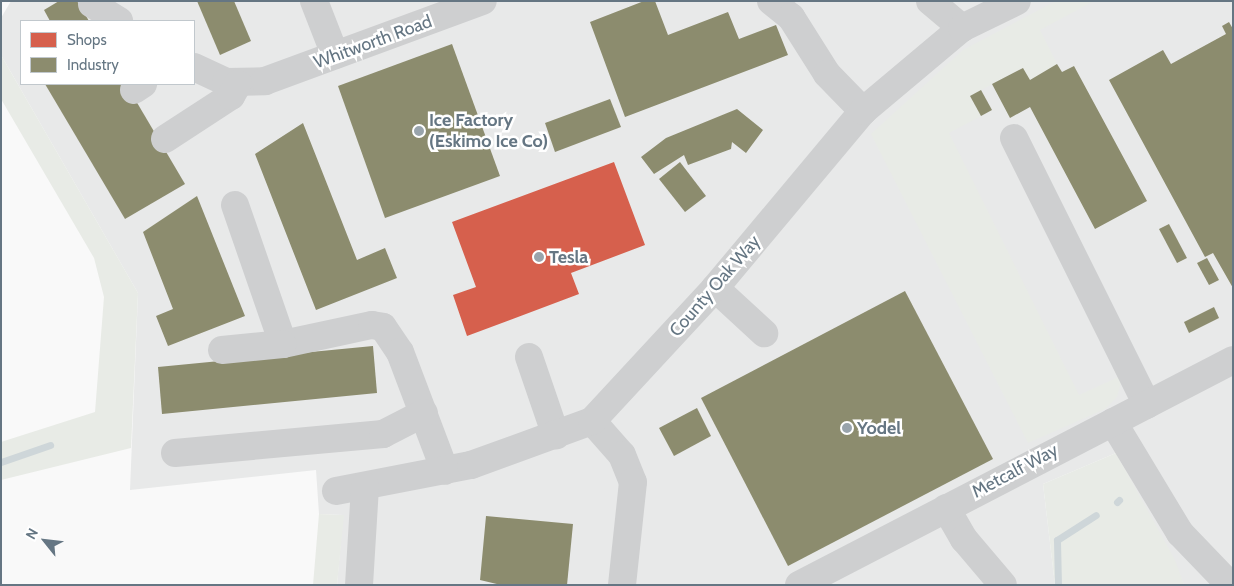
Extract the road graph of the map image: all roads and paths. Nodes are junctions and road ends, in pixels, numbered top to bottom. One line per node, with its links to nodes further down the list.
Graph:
1 (314, 1): 9 (street)
2 (483, 1): 9 (street, Whitworth Road)
3 (772, 1): 12 (street)
4 (930, 1): 8 (street)
5 (1017, 1): 8 (street, County Oak Way)
6 (92, 4): 7 (street)
7 (117, 20)
8 (962, 28): 12 (street, County Oak Way)
9 (335, 56): 11 (street, Whitworth Road)
10 (195, 68): 11 (street)
11 (238, 84): 14 (street)
12 (863, 111): 16 (street, County Oak Way)
13 (1014, 138): 22 (street)
14 (166, 139)
15 (235, 205): 18 (street)
16 (715, 288): 17 (street); 24 (street, County Oak Way)
17 (764, 333)
18 (284, 344): 19 (street); 23 (street)
19 (222, 350)
20 (529, 357): 26 (street)
21 (1233, 360): 22 (street, Metcalf Way)
22 (1147, 405): 25 (street, Metcalf Way)
23 (424, 413): 27 (street); 28 (street)
24 (592, 421): 26 (street, County Oak Way); 33 (street)
25 (1112, 422): 31 (street, Metcalf Way); 36 (street)
26 (556, 436): 28 (street, County Oak Way)
27 (174, 453)
28 (445, 471): 29 (street, County Oak Way)
29 (365, 486): 30 (street, County Oak Way); 32 (street)
30 (336, 491)
31 (946, 508): 34 (street, Metcalf Way); 35 (street)
32 (359, 585)
33 (622, 585)
34 (799, 585)
35 (1003, 585)
36 (1230, 585)

